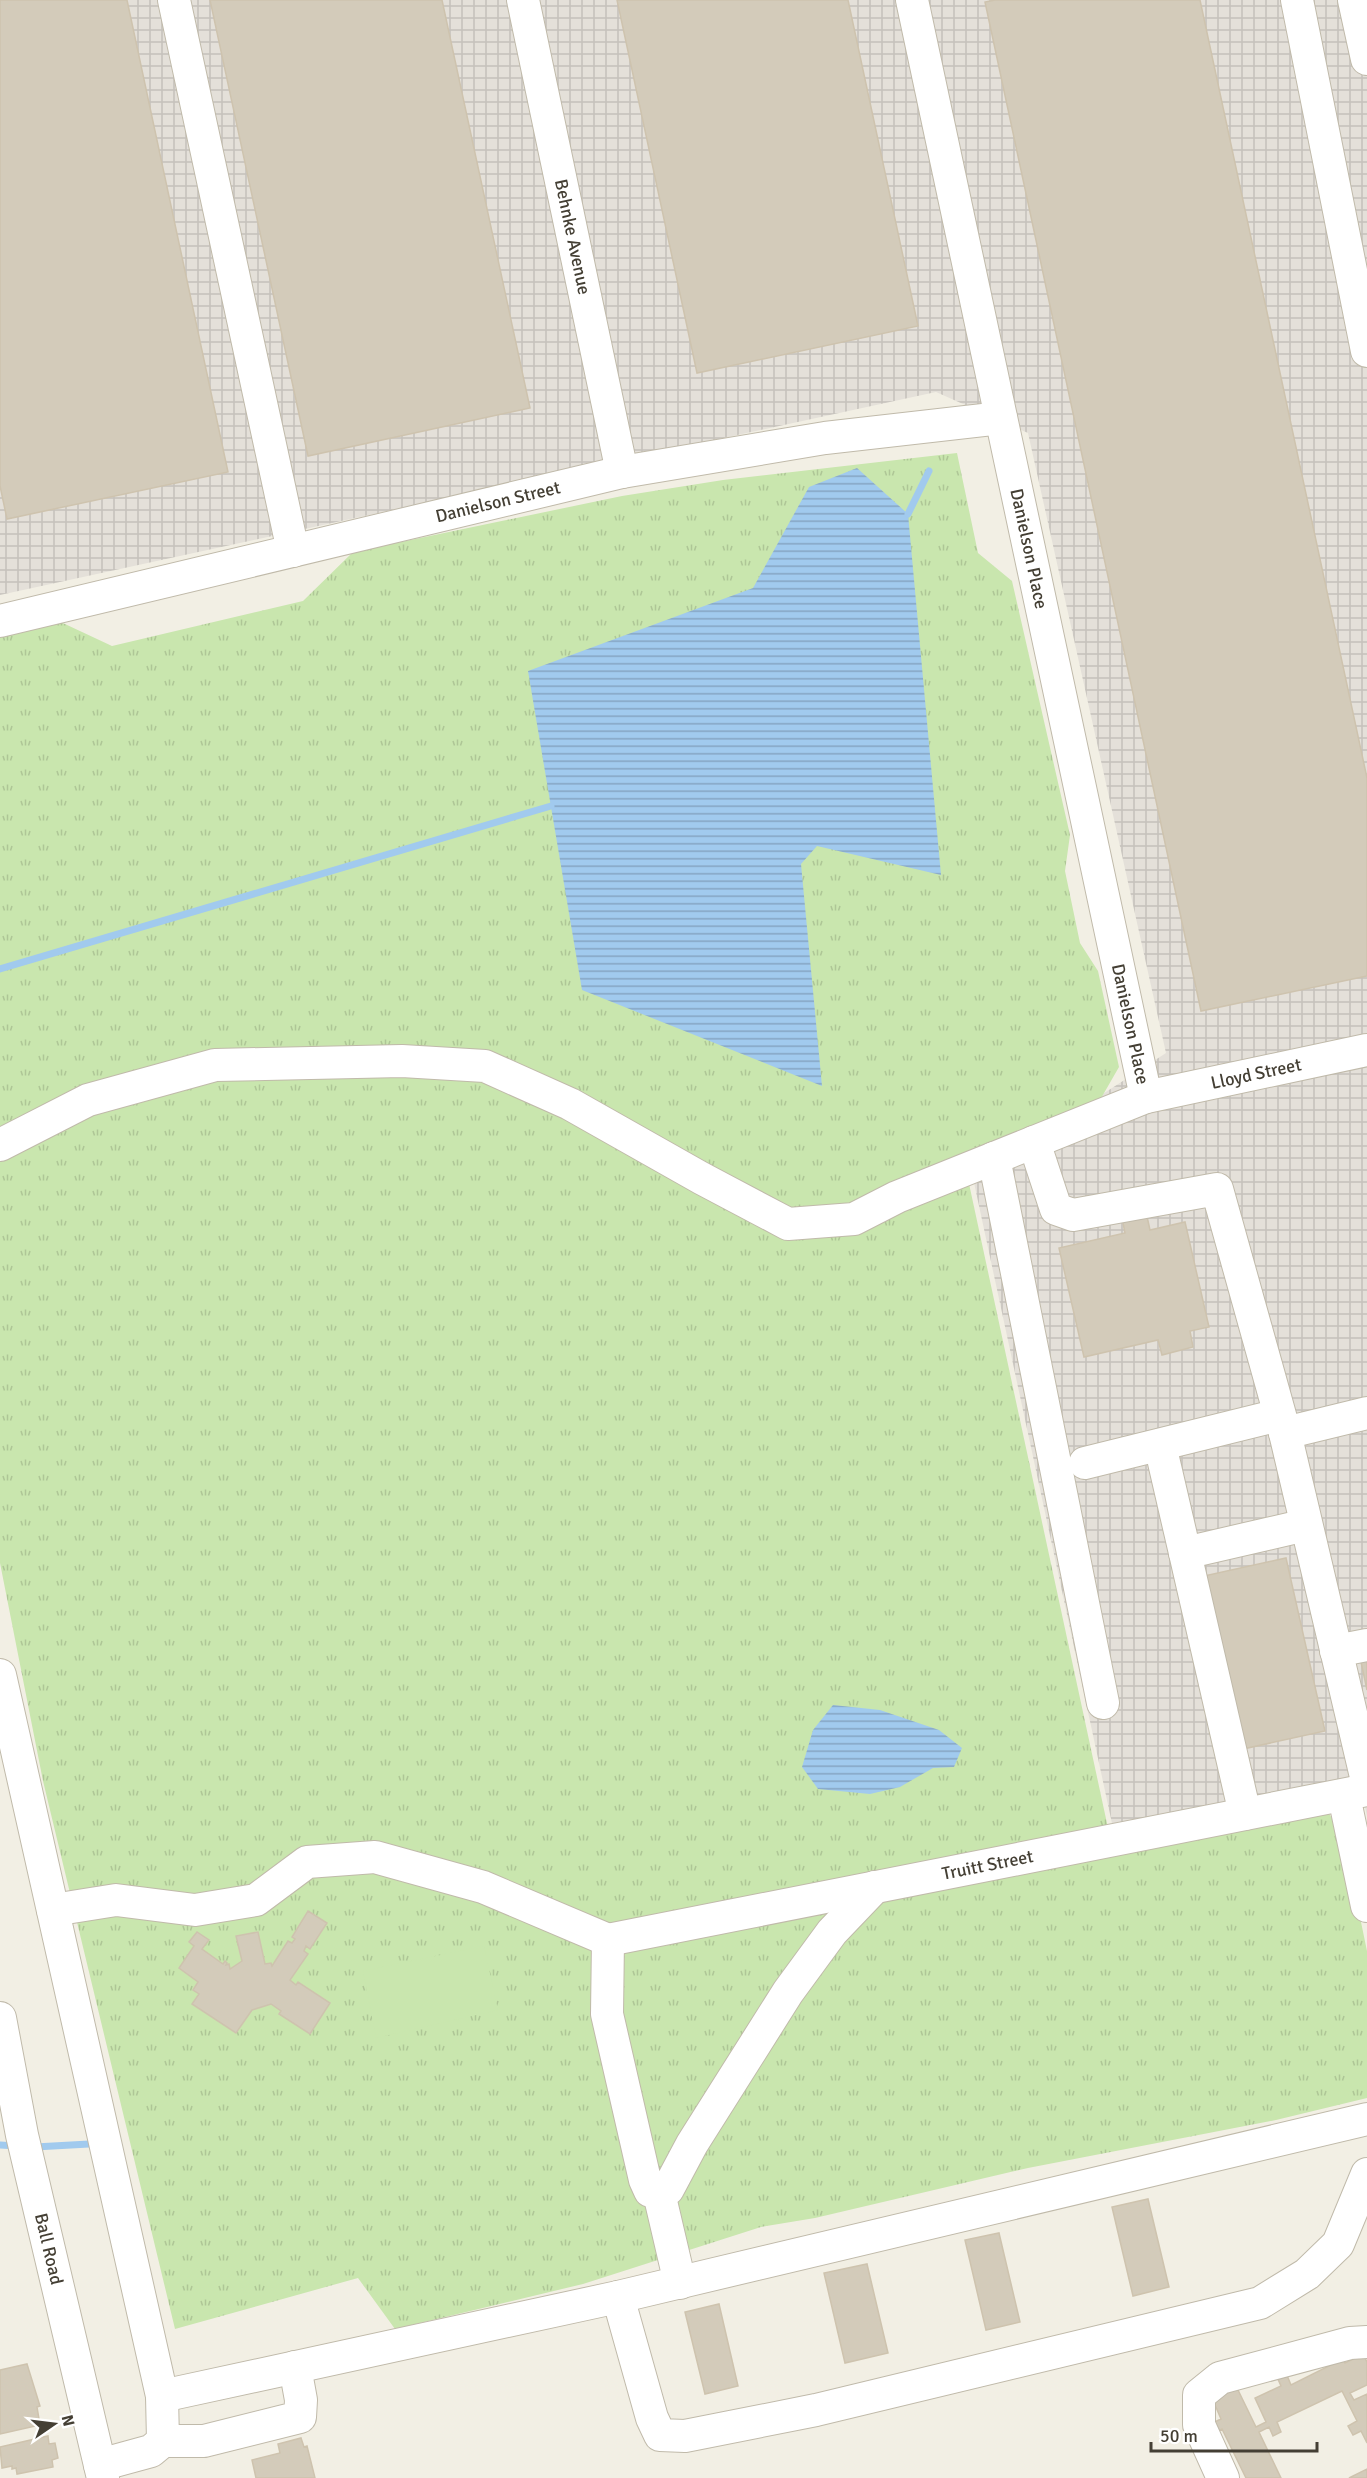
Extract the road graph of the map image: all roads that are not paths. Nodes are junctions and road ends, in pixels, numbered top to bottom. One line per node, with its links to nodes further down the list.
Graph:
1 (174, 0): 10 (street)
2 (523, 0): 9 (street, Behnke Avenue)
3 (1297, 0): 7 (street)
4 (1354, 0): 6 (street)
5 (919, 1): 8 (street, Danielson Place)
6 (1367, 59)
7 (1367, 351)
8 (1001, 418): 9 (street, Danielson Street); 13 (street, Danielson Place)
9 (622, 472): 10 (street, Danielson Street)
10 (293, 550): 11 (street, Danielson Street)
11 (0, 621)
12 (1367, 1050): 13 (street, Lloyd Street)
13 (1146, 1097): 14 (street, Lloyd Street)
14 (1034, 1142): 16 (street, Lloyd Street); 18 (street)
15 (0, 1145): 16 (street, Lloyd Street)
16 (994, 1158): 26 (street)
17 (1367, 1413): 18 (street)
18 (1282, 1424): 19 (street); 21 (street)
19 (1160, 1445): 20 (street); 22 (street)
20 (1085, 1463)
21 (1306, 1525): 22 (street); 24 (street)
22 (1185, 1552): 28 (street)
23 (1367, 1645): 24 (street)
24 (1336, 1651): 27 (street)
25 (0, 1675): 31 (street)
26 (1103, 1703)
27 (1359, 1789): 28 (street, Truitt Street); 30 (street)
28 (1245, 1814): 29 (street, Truitt Street)
29 (875, 1887): 32 (street, Truitt Street); 37 (street)
30 (1367, 1906)
31 (53, 1910): 32 (street); 42 (street)
32 (608, 1940): 37 (street)
33 (0, 2018): 35 (street, Ball Road)
34 (1367, 2120): 38 (street)
35 (17, 2141): 44 (street, Ball Road)
36 (1367, 2174): 39 (street)
37 (659, 2193): 38 (street)
38 (680, 2283): 39 (street)
39 (618, 2297): 41 (street)
40 (1367, 2342): 45 (street)
41 (296, 2367): 42 (street); 43 (street)
42 (162, 2396): 43 (street)
43 (163, 2441): 44 (street)
44 (102, 2471)
45 (1223, 2478)

